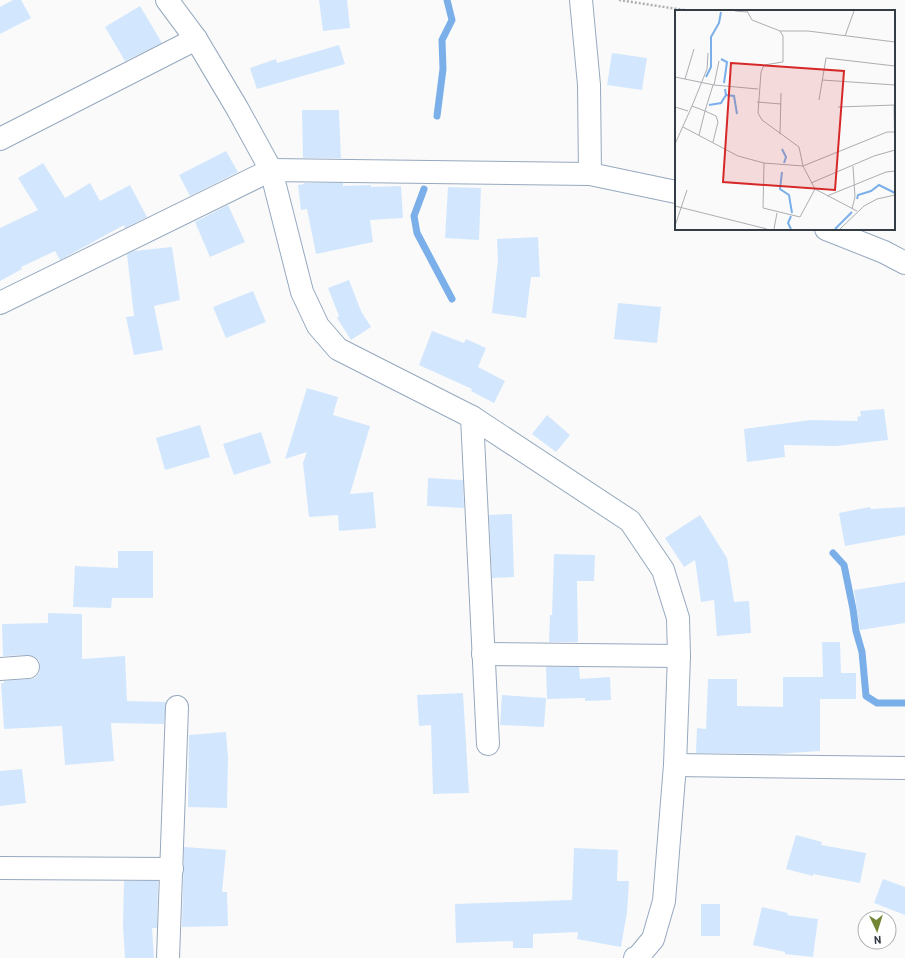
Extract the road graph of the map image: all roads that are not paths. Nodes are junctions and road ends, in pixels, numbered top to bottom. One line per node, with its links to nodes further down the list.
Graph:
1 (167, 0): 3 (street)
2 (581, 0): 6 (street)
3 (196, 39): 4 (street); 5 (street)
4 (0, 139)
5 (271, 170): 6 (street); 10 (street); 11 (street)
6 (590, 174): 7 (street)
7 (675, 192)
8 (829, 230): 9 (street)
9 (905, 263)
10 (0, 303)
11 (472, 417): 12 (street); 13 (street)
12 (483, 654): 13 (street); 17 (street)
13 (678, 656): 18 (street)
14 (28, 667): 15 (street)
15 (0, 669)
16 (177, 707): 21 (street)
17 (488, 744)
18 (674, 765): 19 (street); 23 (street)
19 (905, 768)
20 (0, 868): 21 (street)
21 (172, 869): 22 (street)
22 (168, 958)
23 (635, 958)

